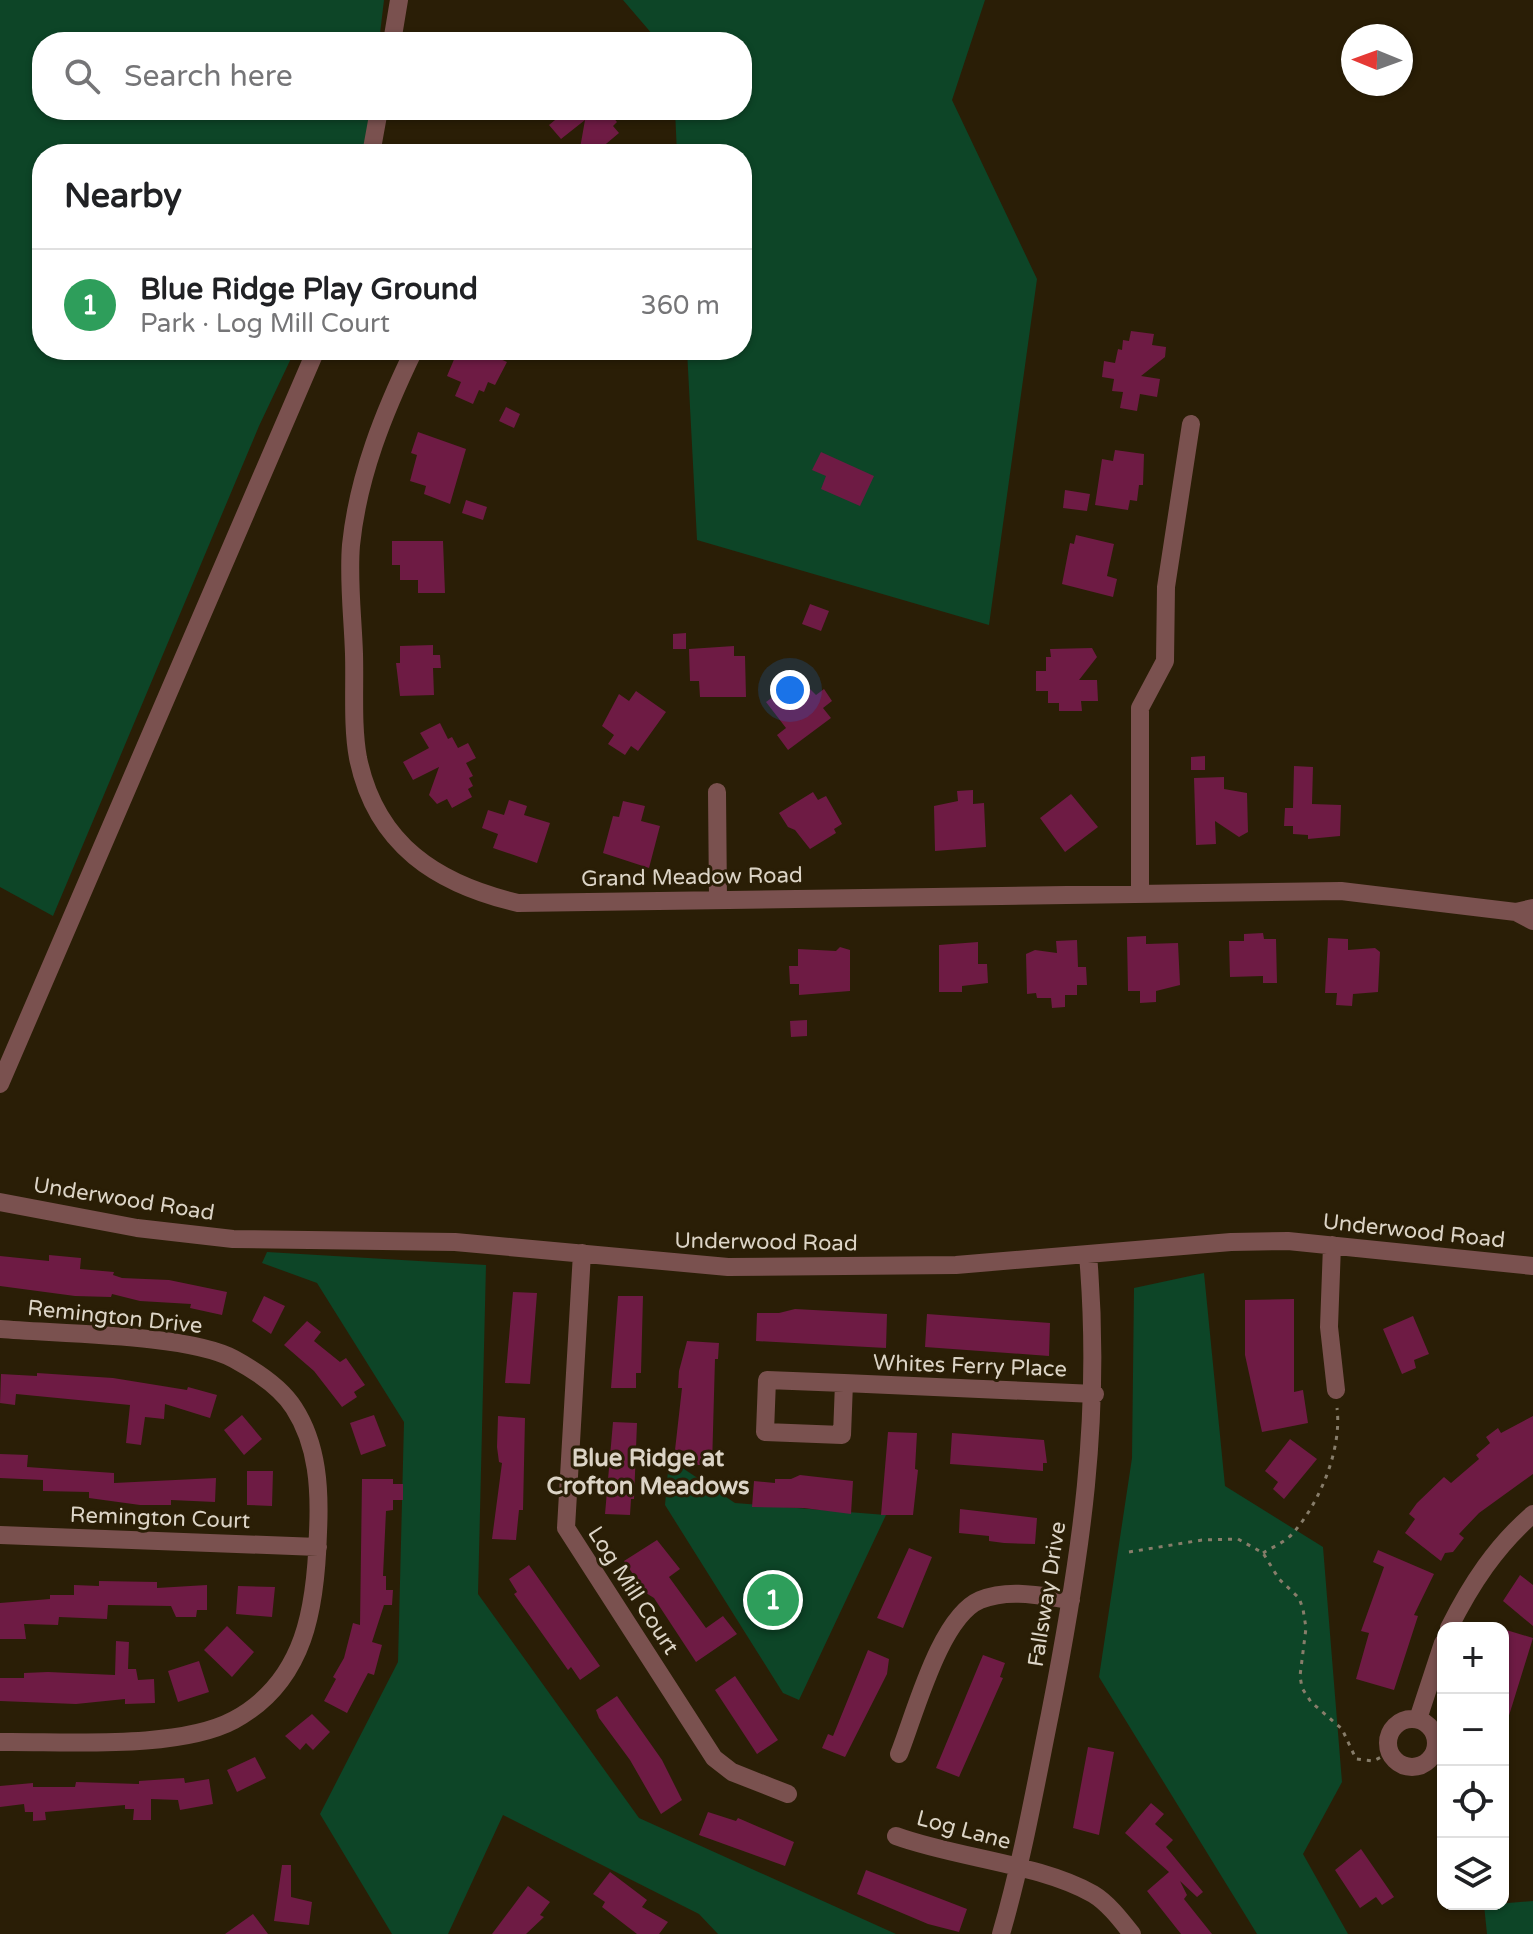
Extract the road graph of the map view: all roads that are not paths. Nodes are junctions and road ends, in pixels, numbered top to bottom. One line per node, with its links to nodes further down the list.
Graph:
1 (399, 0): 2 (street)
2 (394, 32)
3 (377, 120): 4 (street)
4 (373, 144)
5 (312, 360): 12 (street)
6 (410, 360): 10 (street, Grand Meadow Road)
7 (1191, 424): 9 (street)
8 (717, 792): 10 (street)
9 (1140, 891): 10 (street, Grand Meadow Road); 11 (street, Grand Meadow Road)
10 (718, 900)
11 (1527, 913)
12 (0, 1084)
13 (0, 1202): 15 (street, Underwood Road)
14 (1332, 1245): 16 (street, Underwood Road); 17 (street, Underwood Road); 20 (street)
15 (582, 1253): 16 (street, Underwood Road); 31 (street, Log Mill Court)
16 (1088, 1255): 21 (street, Fallsway Drive)
17 (1533, 1266)
18 (0, 1329): 24 (street, Remington Drive)
19 (844, 1383): 19 (street, Whites Ferry Place); 21 (street, Whites Ferry Place)
20 (1336, 1390)
21 (1095, 1394): 25 (street, Fallsway Drive)
22 (1533, 1514): 26 (street)
23 (0, 1535): 24 (street, Remington Court)
24 (318, 1547): 29 (street, Remington Drive)
25 (1071, 1600): 30 (street); 33 (street, Fallsway Drive)
26 (1452, 1622)
27 (1437, 1661): 28 (street)
28 (1418, 1719): 28 (street)
29 (0, 1742)
30 (899, 1754)
31 (788, 1794)
32 (896, 1836): 33 (street, Log Lane)
33 (1020, 1868): 34 (street, Fallsway Drive); 35 (street, Log Lane)
34 (1001, 1934)
35 (1132, 1934)

